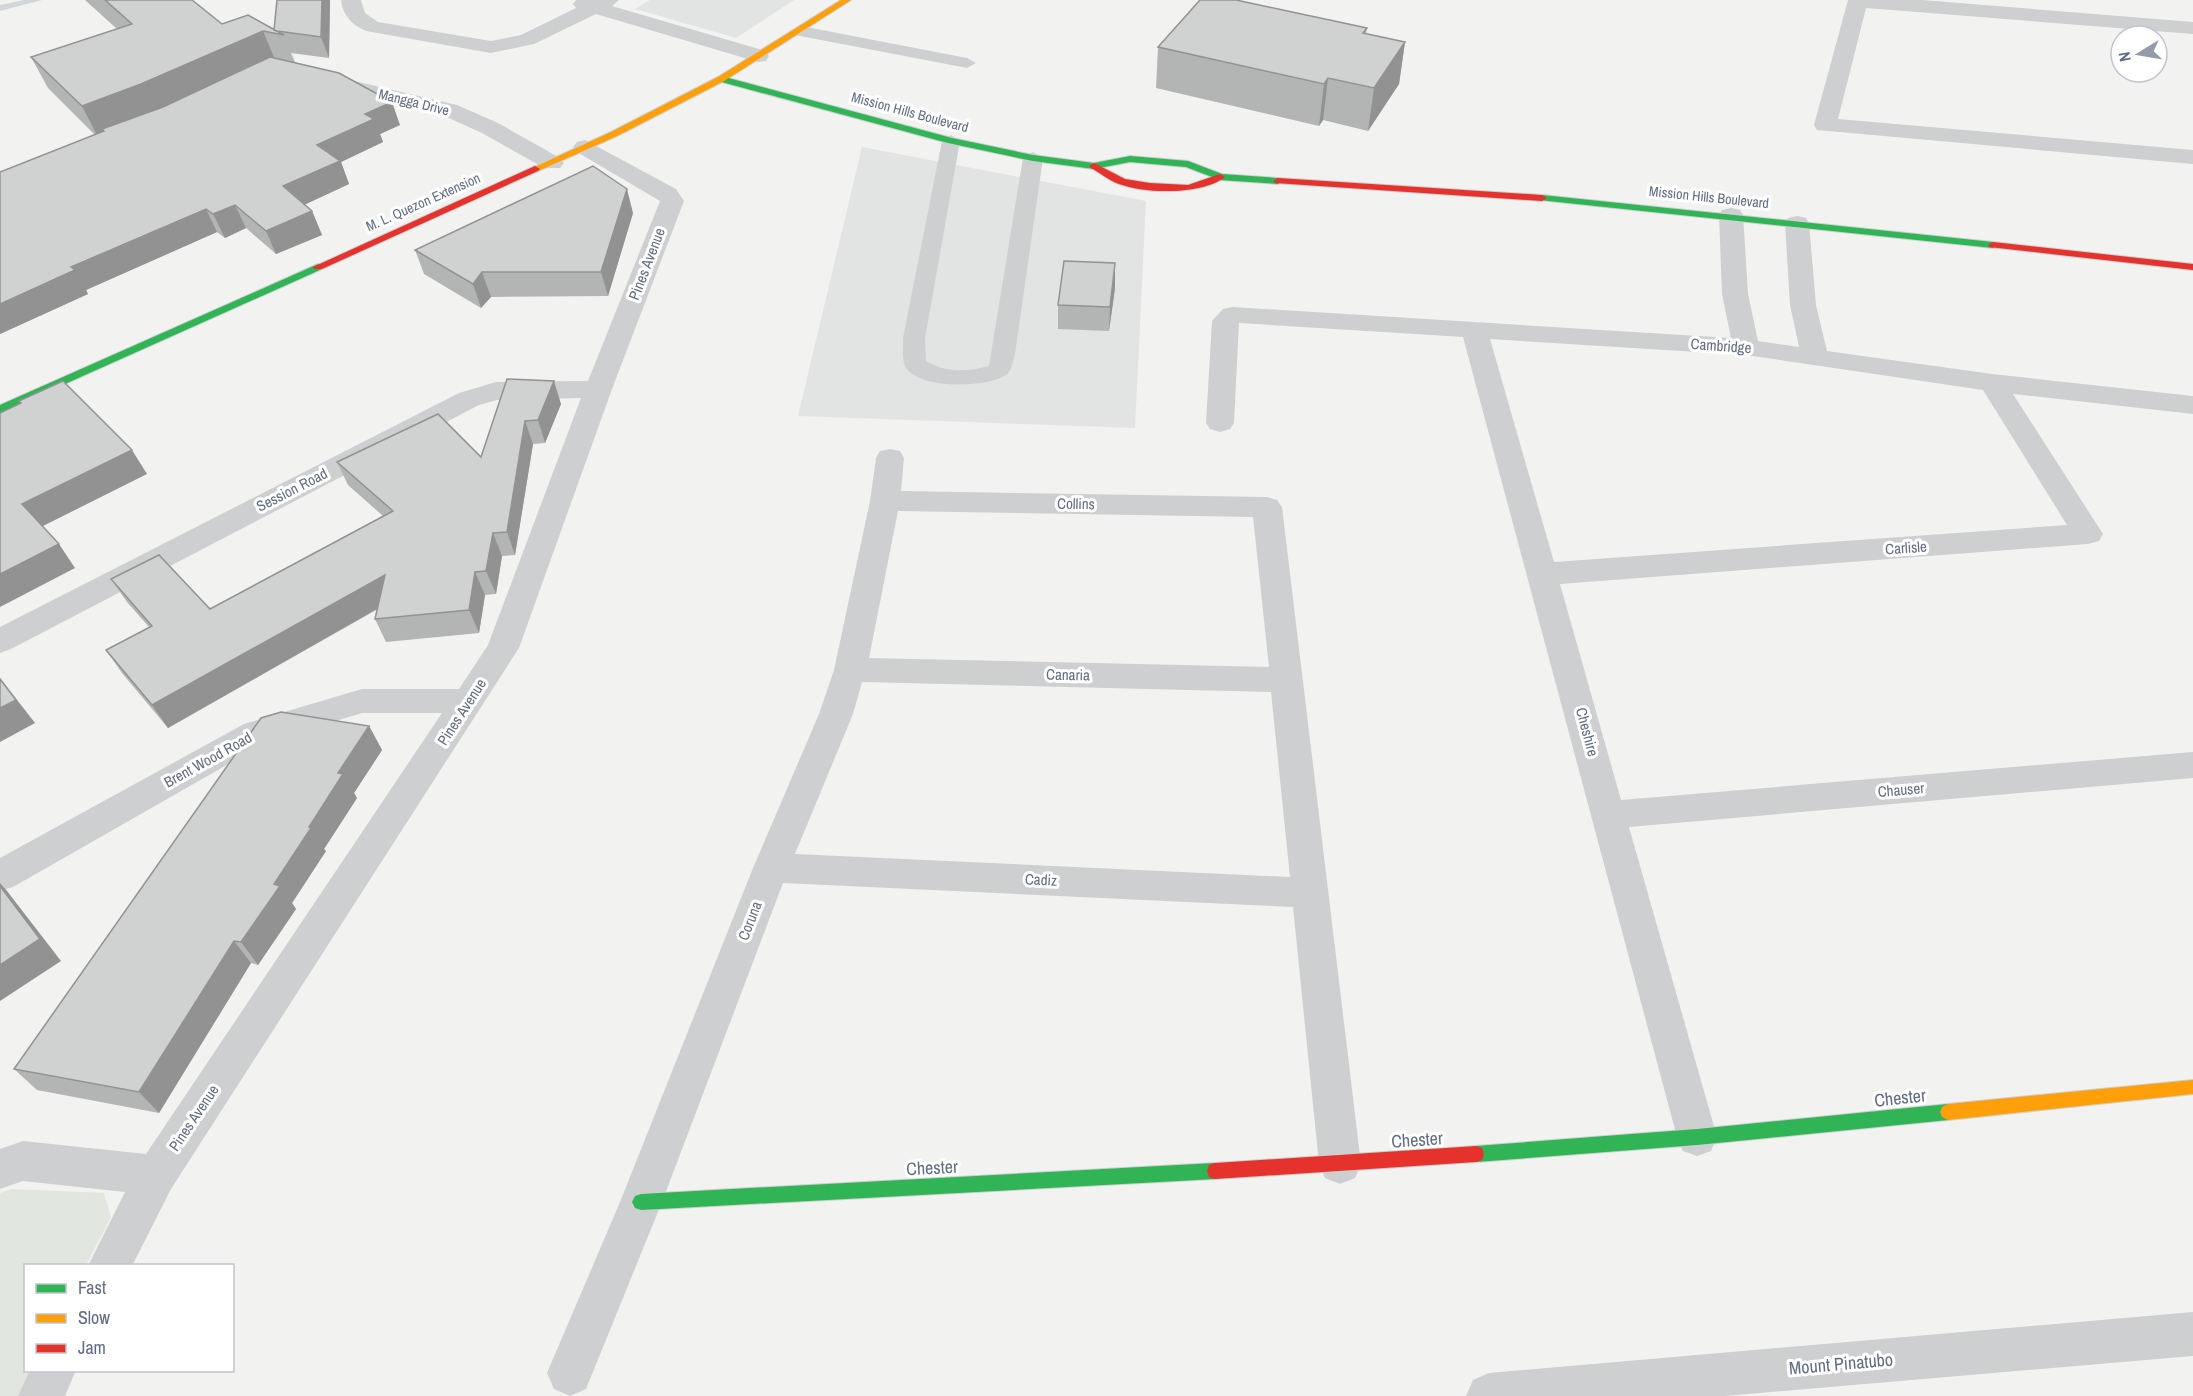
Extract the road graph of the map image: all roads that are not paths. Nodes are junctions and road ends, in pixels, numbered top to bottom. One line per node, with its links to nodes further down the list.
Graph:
1 (351, 0): 5 (street)
2 (573, 0): 5 (street)
3 (847, 0): 7 (street, M. L. Quezon Extension)
4 (1858, 0): 6 (street); 14 (street)
5 (602, 4): 8 (street)
6 (2193, 28)
7 (801, 31): 8 (street, M. L. Quezon Extension); 9 (lane)
8 (758, 56): 11 (street, M. L. Quezon Extension)
9 (967, 63)
10 (311, 78): 16 (street, Mangga Drive)
11 (721, 79): 12 (street, Mission Hills Boulevard); 13 (street, M. L. Quezon Extension)
12 (951, 141): 15 (street, Mission Hills Boulevard); 15 (lane)
13 (585, 147): 16 (street, M. L. Quezon Extension); 26 (street, Pines Avenue)
14 (2193, 157)
15 (1033, 158): 17 (street, Mission Hills Boulevard)
16 (552, 163): 28 (street, M. L. Quezon Extension)
17 (1094, 166): 18 (street, Mission Hills Boulevard); 18 (street, Mission Hills Boulevard)
18 (1220, 177): 19 (street, Mission Hills Boulevard)
19 (1731, 215): 20 (street, Mission Hills Boulevard); 23 (street)
20 (1797, 223): 21 (street, Mission Hills Boulevard); 24 (street)
21 (2193, 267)
22 (1474, 329): 23 (street, Cambridge); 29 (street, Cambridge); 32 (street, Cheshire)
23 (1746, 347): 24 (street, Cambridge)
24 (1815, 356): 25 (street, Cambridge)
25 (1992, 383): 27 (street, Cambridge); 32 (street, Carlisle)
26 (598, 389): 33 (street, Session Road); 36 (street, Pines Avenue)
27 (2193, 405)
28 (0, 409)
29 (1220, 423)
30 (890, 458): 31 (street, Coruna)
31 (885, 501): 34 (street, Coruna); 35 (street, Collins)
32 (1544, 574): 38 (street, Cheshire)
33 (0, 641)
34 (850, 670): 35 (street, Canaria); 39 (street, Coruna)
35 (1286, 680): 41 (street)
36 (470, 701): 40 (street, Brent Wood Road); 46 (street, Pines Avenue)
37 (2193, 765): 38 (street, Chauser)
38 (1610, 815): 43 (street, Cheshire)
39 (771, 868): 41 (street, Cadiz); 47 (street, Coruna)
40 (0, 876)
41 (1310, 892): 44 (street)
42 (2193, 1088): 43 (street, Chester)
43 (1697, 1137): 44 (street, Chester)
44 (1340, 1164): 47 (street, Chester)
45 (0, 1169): 46 (street)
46 (156, 1175): 48 (street, Pines Avenue)
47 (641, 1202): 51 (street, Coruna)
48 (110, 1264)
49 (2193, 1334): 52 (street, Mount Pinatubo)
50 (53, 1372): 53 (street)
51 (570, 1373)
52 (1697, 1386): 54 (street, Mount Pinatubo)
53 (41, 1396)
54 (1489, 1396)

